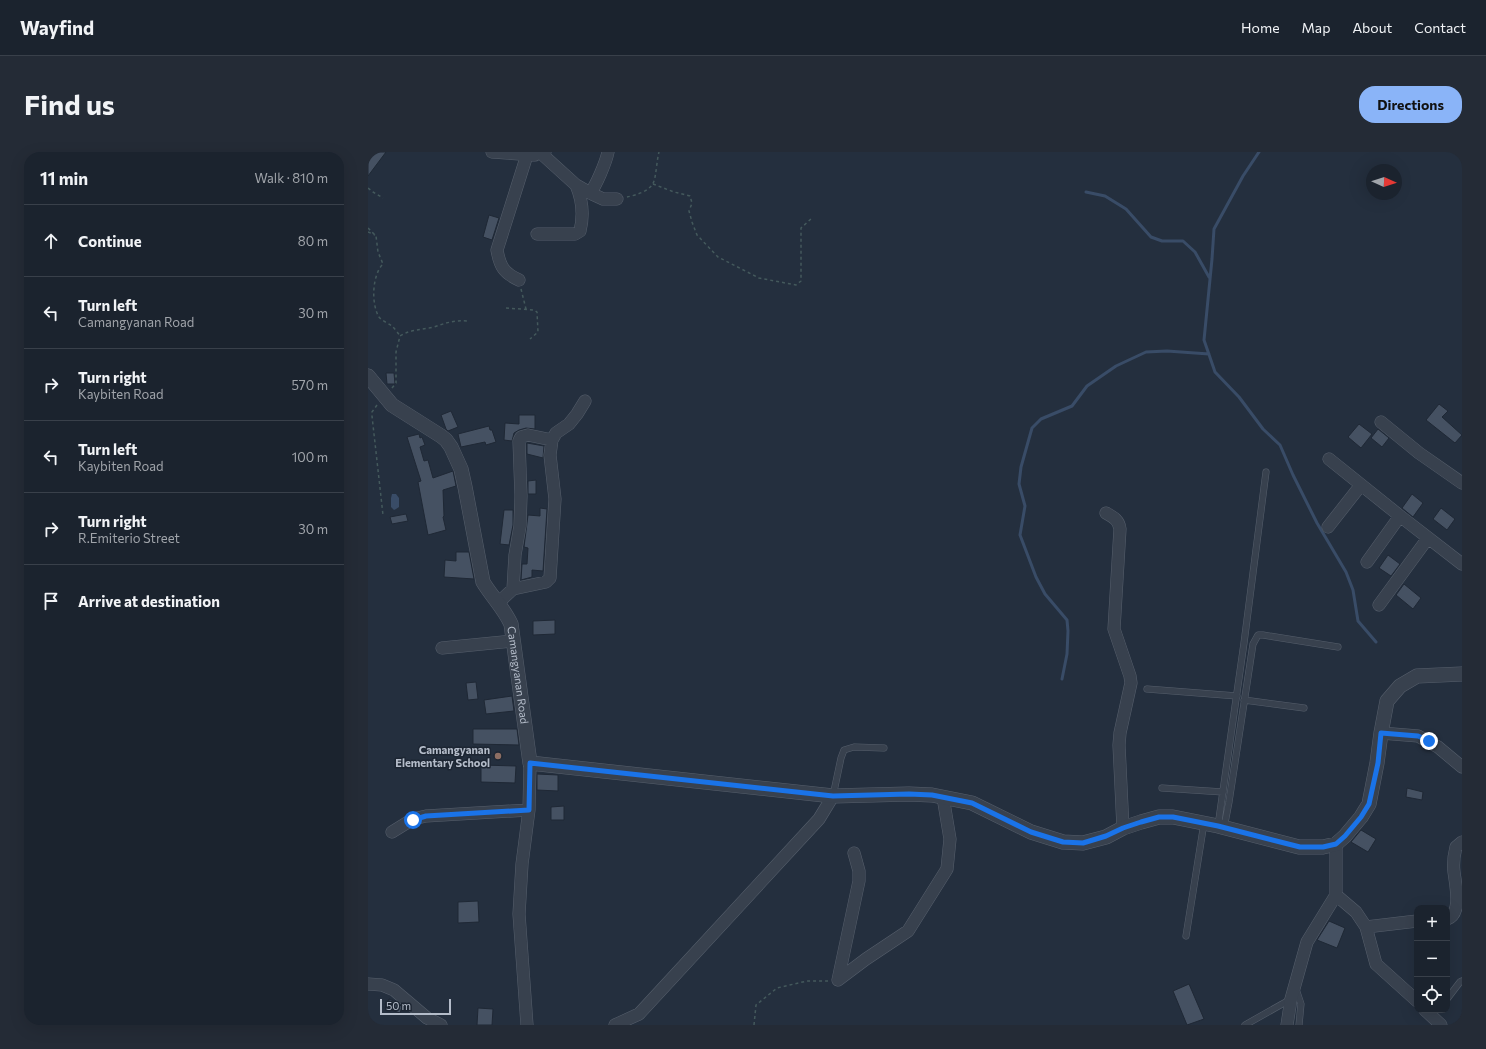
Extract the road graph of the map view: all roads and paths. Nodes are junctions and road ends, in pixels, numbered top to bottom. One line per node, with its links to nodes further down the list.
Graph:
1 (492, 152): 5 (street)
2 (608, 152): 9 (street)
3 (659, 152): 6 (path)
4 (545, 154): 5 (street); 7 (street)
5 (527, 155): 17 (street)
6 (652, 184): 11 (path); 12 (path)
7 (576, 185): 9 (street); 15 (street)
8 (368, 188): 10 (path)
9 (590, 193): 11 (street)
10 (383, 198)
11 (617, 199)
12 (812, 218)
13 (368, 228): 16 (path)
14 (368, 232): 16 (path)
15 (537, 234)
16 (376, 236): 21 (path)
17 (519, 280): 19 (path)
18 (506, 308): 19 (path)
19 (526, 310): 22 (path)
20 (468, 321): 21 (path)
21 (400, 336): 24 (path)
22 (530, 339)
23 (368, 376): 24 (street, Camangyanan Road)
24 (384, 396): 33 (path); 40 (street, Camangyanan Road)
25 (585, 401): 27 (street)
26 (1381, 422): 30 (street)
27 (552, 440): 39 (street); 39 (street)
28 (1329, 459): 31 (street)
29 (1266, 472): 47 (lane)
30 (1462, 483)
31 (1361, 485): 34 (street); 35 (street)
32 (1106, 513): 60 (street)
33 (383, 515)
34 (1400, 516): 36 (street); 37 (street)
35 (1328, 527)
36 (1428, 538): 38 (street); 41 (street)
37 (1366, 562)
38 (1462, 564)
39 (513, 589): 40 (street)
40 (499, 602): 42 (street, Camangyanan Road)
41 (1379, 605)
42 (513, 641): 44 (street); 52 (street, Camangyanan Road)
43 (1338, 647): 48 (lane)
44 (442, 648)
45 (1461, 672): 50 (street)
46 (1148, 689): 47 (lane)
47 (1236, 696): 55 (lane)
48 (1244, 700): 49 (lane); 59 (lane)
49 (1304, 708)
50 (1381, 733): 53 (street); 63 (street)
51 (884, 748): 56 (lane)
52 (530, 763): 56 (street); 58 (street, Camangyanan Road)
53 (1462, 767)
54 (1162, 788): 55 (lane)
55 (1223, 792): 59 (lane)
56 (833, 796): 57 (street); 80 (street)
57 (943, 797): 60 (street); 70 (street)
58 (529, 810): 61 (street); 79 (street, Camangyanan Road)
59 (1215, 826): 60 (street); 63 (street); 69 (lane)
60 (1123, 828)
61 (392, 832)
62 (1462, 842): 66 (street)
63 (1336, 844): 65 (street)
64 (854, 853): 70 (street)
65 (1336, 895): 68 (street); 73 (street)
66 (1450, 918)
67 (1414, 921): 68 (street)
68 (1366, 926): 74 (street)
69 (1186, 936)
70 (838, 980): 81 (path)
71 (1462, 981): 75 (lane)
72 (368, 984): 78 (street)
73 (1295, 986): 76 (street); 84 (lane)
74 (1414, 995)
75 (1450, 995)
76 (1291, 999): 82 (lane); 83 (street)
77 (1427, 1016): 85 (street)
78 (441, 1025)
79 (527, 1025)
80 (615, 1025)
81 (754, 1025)
82 (1245, 1025)
83 (1287, 1025)
84 (1299, 1025)
85 (1441, 1025)

